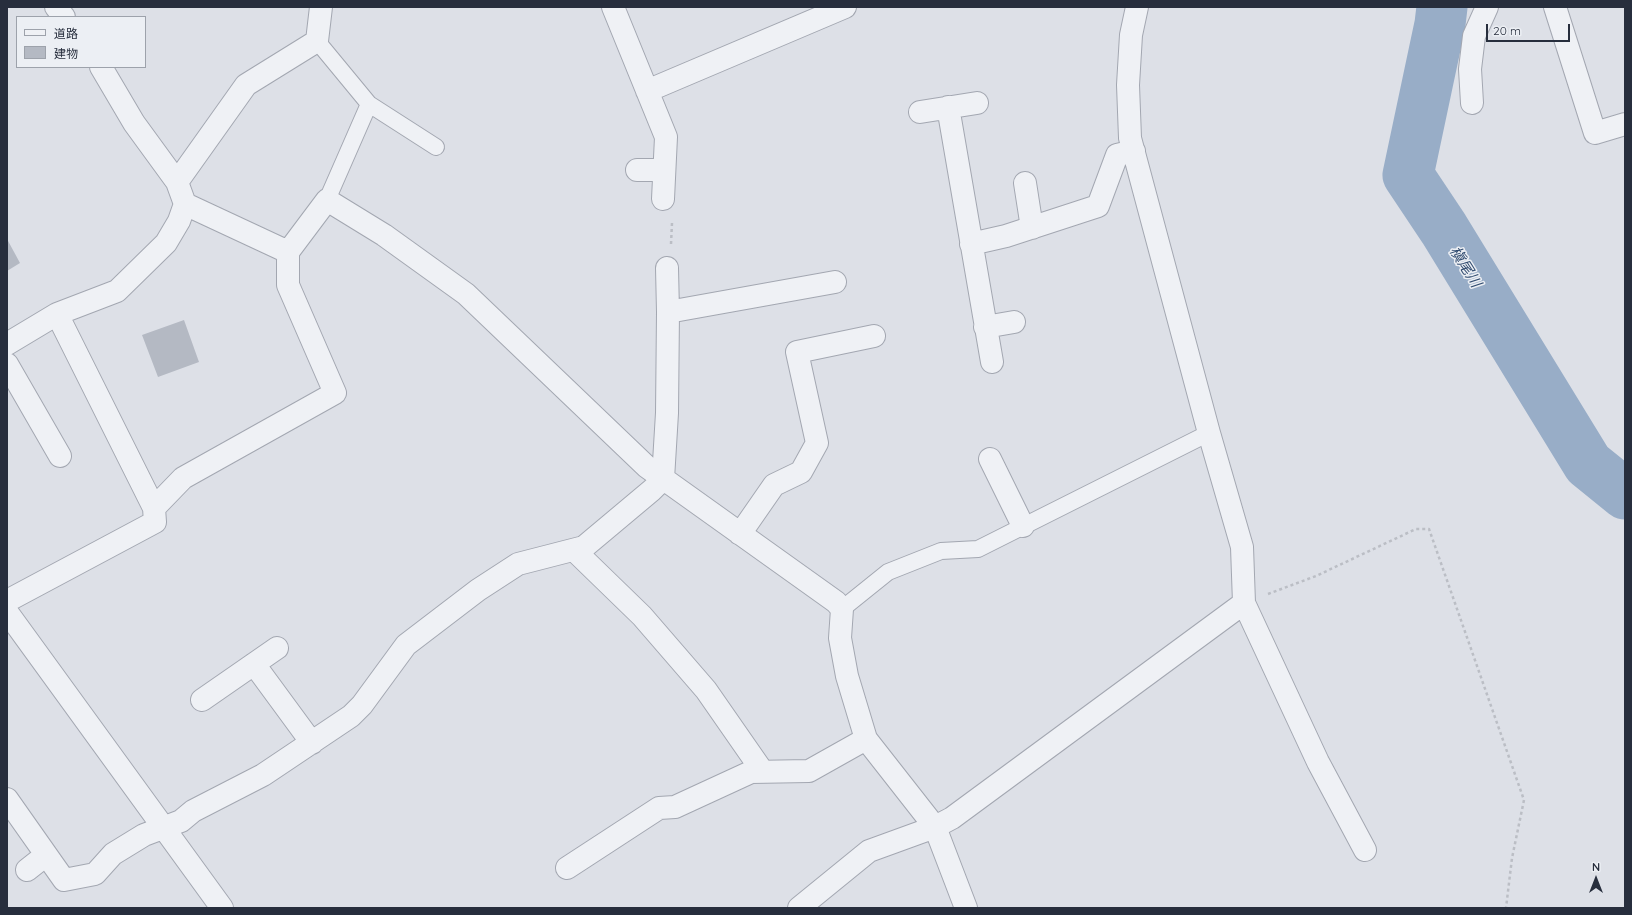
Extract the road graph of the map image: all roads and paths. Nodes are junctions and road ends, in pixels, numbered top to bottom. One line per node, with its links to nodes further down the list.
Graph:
1 (56, 7): 8 (street)
2 (321, 7): 9 (street)
3 (613, 7): 11 (street)
4 (845, 7): 11 (street)
5 (1138, 7): 19 (street)
6 (1487, 7): 13 (street)
7 (1555, 7): 17 (street)
8 (63, 16)
9 (317, 41): 14 (lane); 22 (street)
10 (102, 68): 22 (street)
11 (647, 90): 21 (street)
12 (977, 103): 15 (street)
13 (1472, 103)
14 (369, 104): 18 (lane); 25 (lane)
15 (948, 107): 16 (street); 28 (street)
16 (920, 112)
17 (1625, 124)
18 (436, 147)
19 (1134, 151): 27 (street); 40 (street)
20 (637, 170): 21 (street)
21 (664, 170): 24 (street)
22 (176, 182): 26 (street)
23 (1025, 183): 27 (street)
24 (663, 199): 30 (path)
25 (327, 200): 29 (street); 43 (street)
26 (185, 204): 29 (street); 33 (street)
27 (1032, 228): 28 (street)
28 (971, 244): 35 (street)
29 (288, 252): 44 (street)
30 (667, 268): 32 (street)
31 (836, 282): 32 (street)
32 (668, 312): 43 (street)
33 (57, 314): 37 (street); 44 (street)
34 (1014, 322): 35 (street)
35 (985, 327): 38 (street)
36 (874, 336): 46 (street)
37 (7, 344)
38 (992, 362)
39 (7, 364): 41 (street)
40 (1209, 433): 45 (lane); 49 (street)
41 (60, 456)
42 (990, 459): 45 (street)
43 (663, 479): 46 (street); 47 (street)
44 (154, 508): 48 (street)
45 (1023, 526): 50 (lane)
46 (740, 534): 50 (street)
47 (574, 550): 56 (street); 57 (street)
48 (7, 601)
49 (1244, 603): 59 (street); 61 (street); 68 (path)
50 (842, 609): 55 (street)
51 (7, 612): 60 (street)
52 (277, 648): 53 (street)
53 (254, 664): 54 (street); 56 (street)
54 (202, 700)
55 (866, 739): 57 (street); 59 (street)
56 (312, 742): 60 (street)
57 (763, 772): 63 (street)
58 (7, 799): 62 (street)
59 (935, 827): 66 (street); 67 (street)
60 (165, 828): 62 (street); 65 (street)
61 (1365, 850)
62 (46, 855): 64 (street)
63 (567, 868)
64 (27, 870)
65 (222, 908)
66 (799, 908)
67 (966, 908)
68 (1506, 908)

